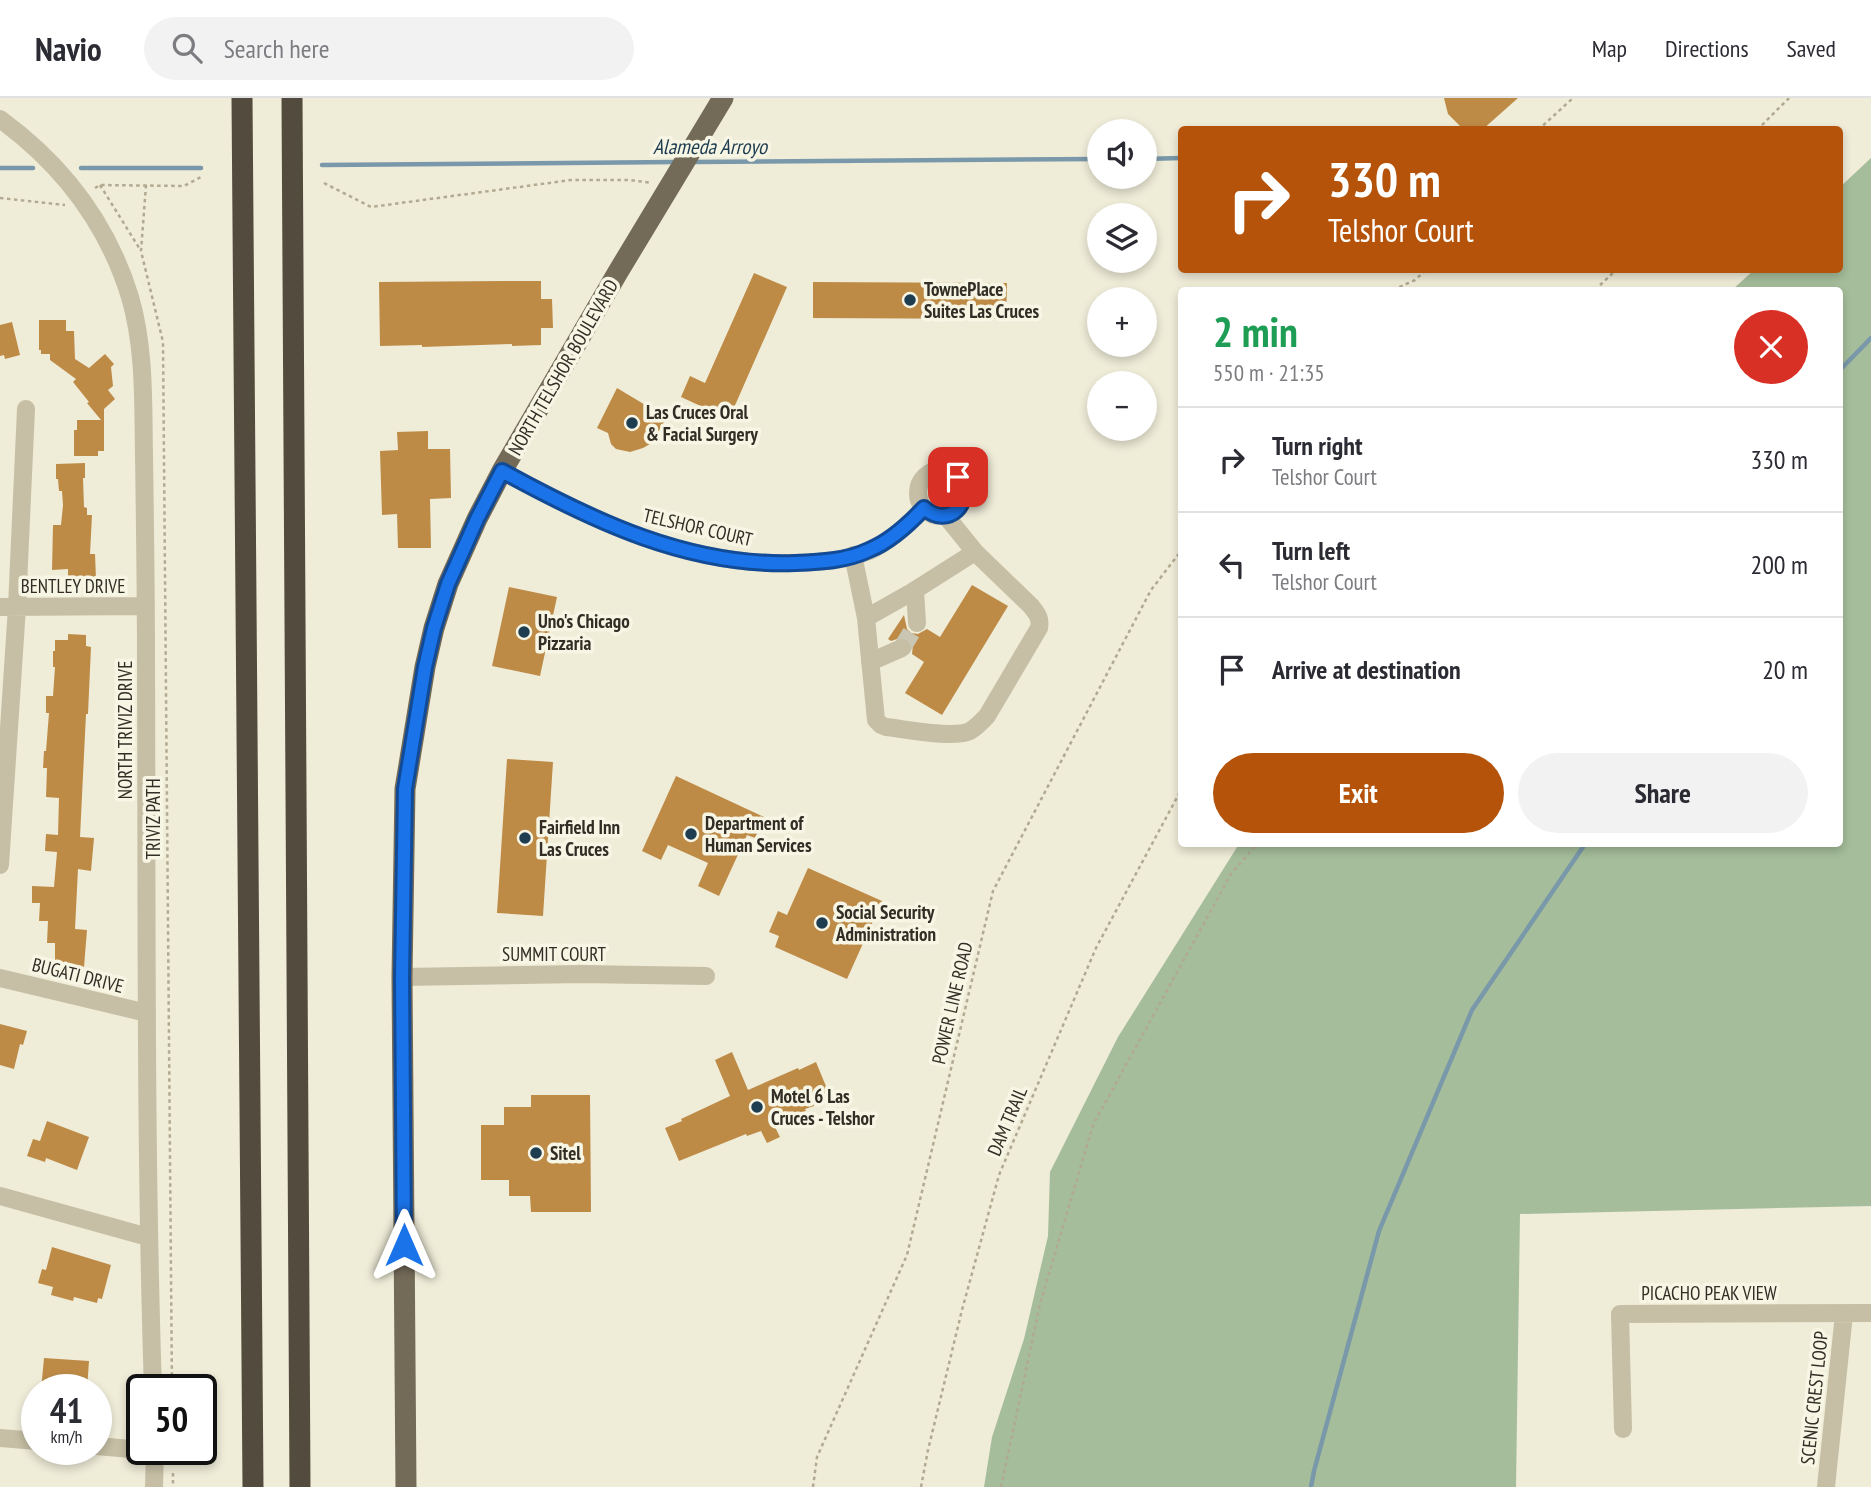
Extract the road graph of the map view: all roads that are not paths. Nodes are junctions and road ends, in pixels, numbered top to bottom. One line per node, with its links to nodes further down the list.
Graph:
1 (292, 98): 34 (highway)
2 (723, 98): 6 (main road, NORTH TELSHOR BOULEVARD)
3 (242, 104): 33 (highway)
4 (0, 119): 12 (street, NORTH TRIVIZ DRIVE)
5 (26, 409): 13 (street)
6 (502, 471): 10 (street, TELSHOR COURT); 20 (main road, NORTH TELSHOR BOULEVARD)
7 (924, 508): 8 (street); 8 (street); 10 (street, TELSHOR COURT)
8 (946, 516): 9 (street)
9 (975, 552): 11 (street); 17 (street)
10 (853, 555): 14 (street)
11 (915, 590): 14 (street); 15 (street)
12 (146, 606): 13 (street, BENTLEY DRIVE); 22 (street, NORTH TRIVIZ DRIVE)
13 (8, 607): 18 (street)
14 (866, 618): 17 (street)
15 (917, 623)
16 (902, 648): 17 (street)
17 (870, 662)
18 (0, 865)
19 (706, 976): 20 (street, SUMMIT COURT)
20 (402, 977): 35 (main road, NORTH TELSHOR BOULEVARD)
21 (0, 978): 22 (street, BUGATI DRIVE)
22 (147, 1013): 24 (street, NORTH TRIVIZ DRIVE)
23 (0, 1196): 24 (street)
24 (148, 1237): 27 (street, NORTH TRIVIZ DRIVE)
25 (1844, 1314): 26 (street, PICACHO PEAK VIEW); 28 (street, PICACHO PEAK VIEW); 36 (street, SCENIC CREST LOOP)
26 (1871, 1314)
27 (152, 1374)
28 (1623, 1429)
29 (0, 1438): 30 (street)
30 (21, 1440)
31 (155, 1465): 32 (street)
32 (154, 1487)
33 (253, 1487)
34 (300, 1487)
35 (406, 1487)
36 (1826, 1487)

